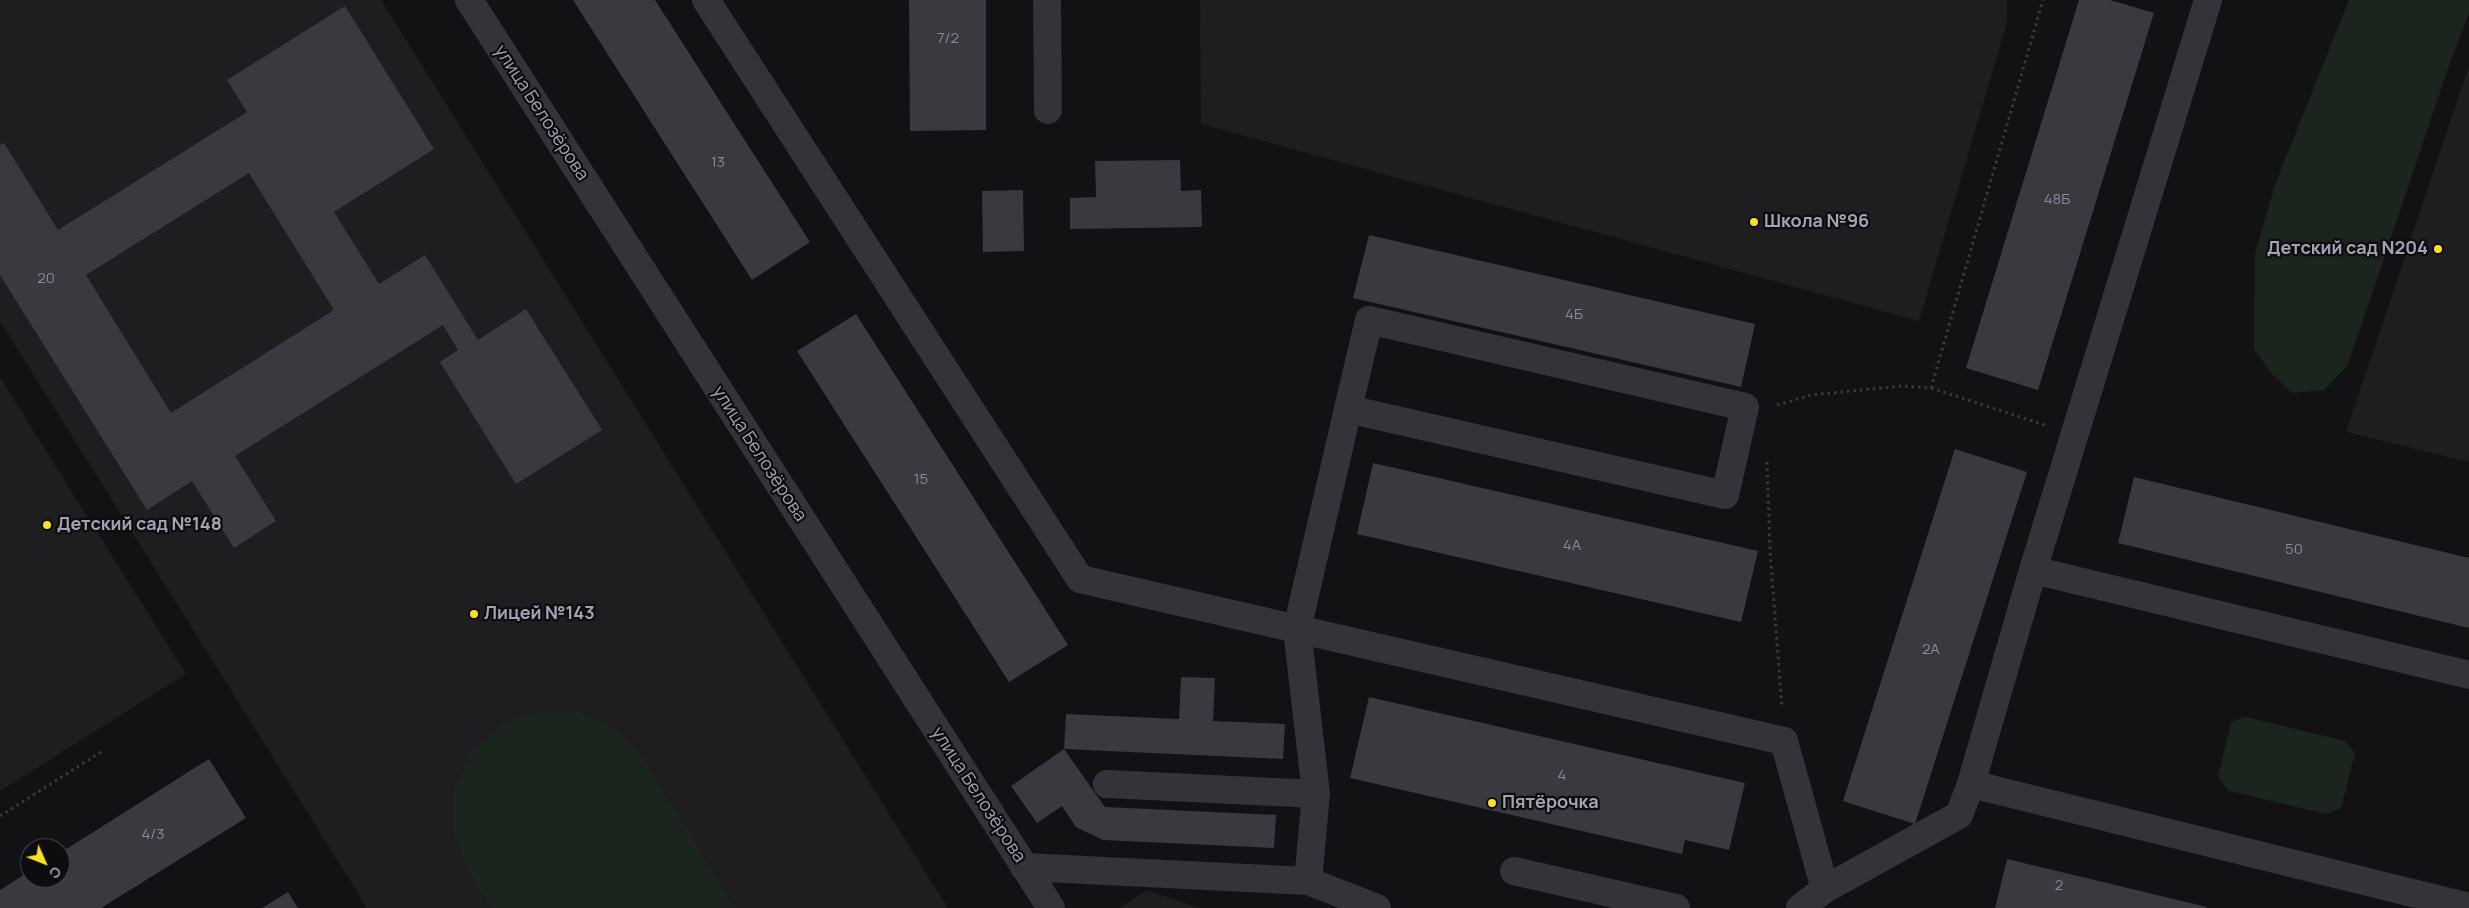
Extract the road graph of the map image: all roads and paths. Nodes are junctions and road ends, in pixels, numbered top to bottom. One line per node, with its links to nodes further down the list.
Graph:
1 (469, 0): 21 (street, улица Белозёрова)
2 (706, 0): 13 (street)
3 (1047, 0): 6 (street)
4 (2043, 0): 7 (path)
5 (2208, 0): 10 (street)
6 (1048, 110)
7 (1931, 388): 8 (path); 10 (path)
8 (1745, 407): 9 (street); 9 (street)
9 (1348, 409): 13 (street)
10 (2074, 435): 12 (street)
11 (1767, 461): 15 (path)
12 (2033, 570): 14 (street); 18 (street)
13 (1297, 629): 15 (street); 19 (street)
14 (2469, 675)
15 (1784, 741): 24 (street)
16 (104, 750): 20 (path)
17 (1107, 784): 19 (street)
18 (1971, 784): 24 (street); 25 (street)
19 (1316, 794): 23 (street)
20 (0, 816)
21 (1024, 867): 23 (street); 26 (street, улица Белозёрова)
22 (1514, 871): 28 (street)
23 (1308, 880): 27 (street)
24 (1825, 888): 29 (street)
25 (2469, 907)
26 (1051, 908)
27 (1377, 908)
28 (1676, 908)
29 (1800, 908)

